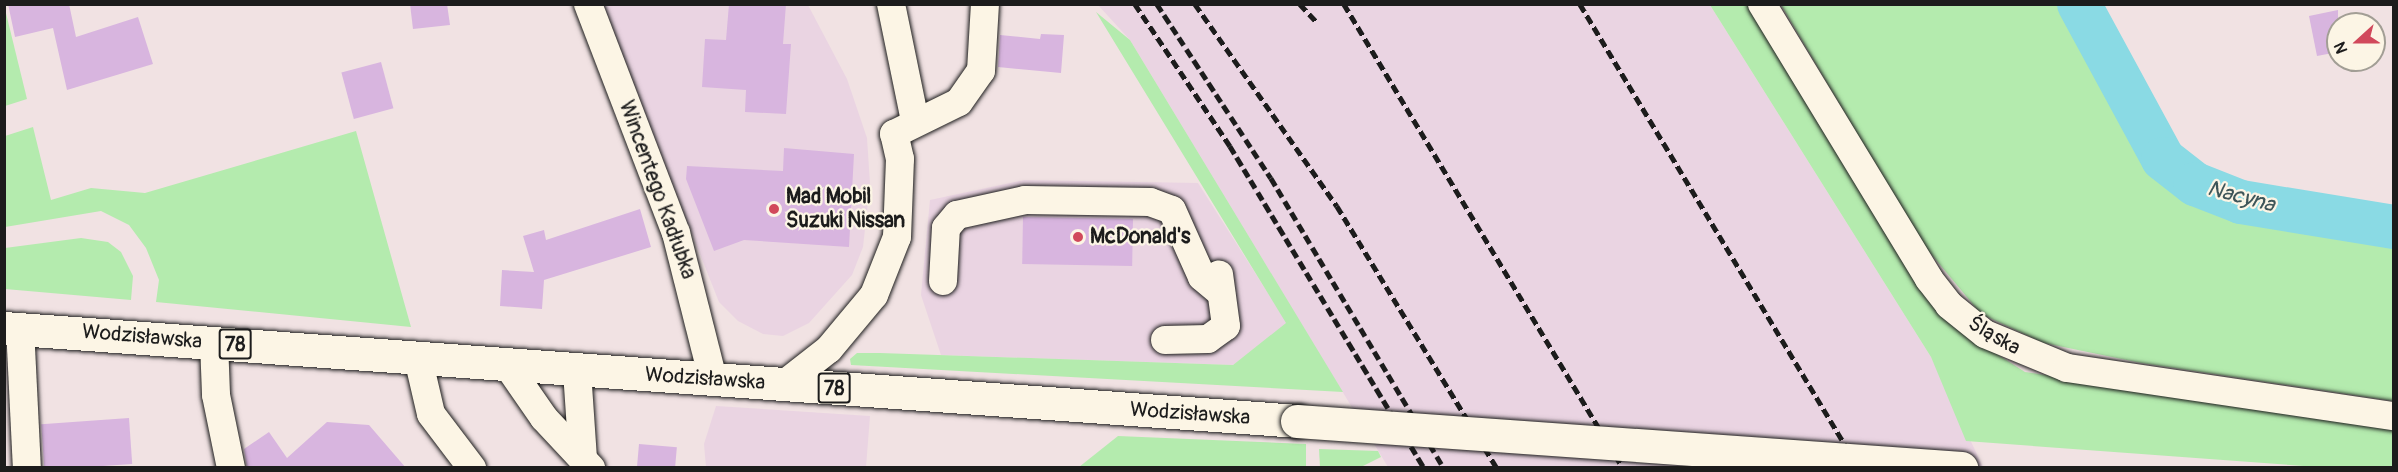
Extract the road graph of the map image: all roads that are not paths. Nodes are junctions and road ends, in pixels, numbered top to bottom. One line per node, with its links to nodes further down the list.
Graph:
1 (588, 4): 13 (street, Wincentego Kadłubka)
2 (891, 4): 5 (street)
3 (986, 4): 5 (street)
4 (1762, 4): 16 (street, Śląska)
5 (915, 122): 14 (street)
6 (943, 280): 8 (street)
7 (10, 326): 9 (main road, Wodzisławska / 78); 15 (street)
8 (1165, 340)
9 (214, 342): 10 (main road, Wodzisławska / 78); 19 (street)
10 (418, 357): 11 (main road, Wodzisławska / 78); 20 (street)
11 (508, 366): 12 (main road, Wodzisławska / 78); 17 (street)
12 (577, 371): 13 (main road, Wodzisławska / 78); 17 (street)
13 (713, 380): 14 (main road, Wodzisławska / 78)
14 (783, 384): 21 (main road, Wodzisławska / 78, bridge)
15 (13, 402): 18 (street)
16 (2394, 416)
17 (587, 463)
18 (27, 468)
19 (231, 468)
20 (472, 468)
21 (1961, 468)

